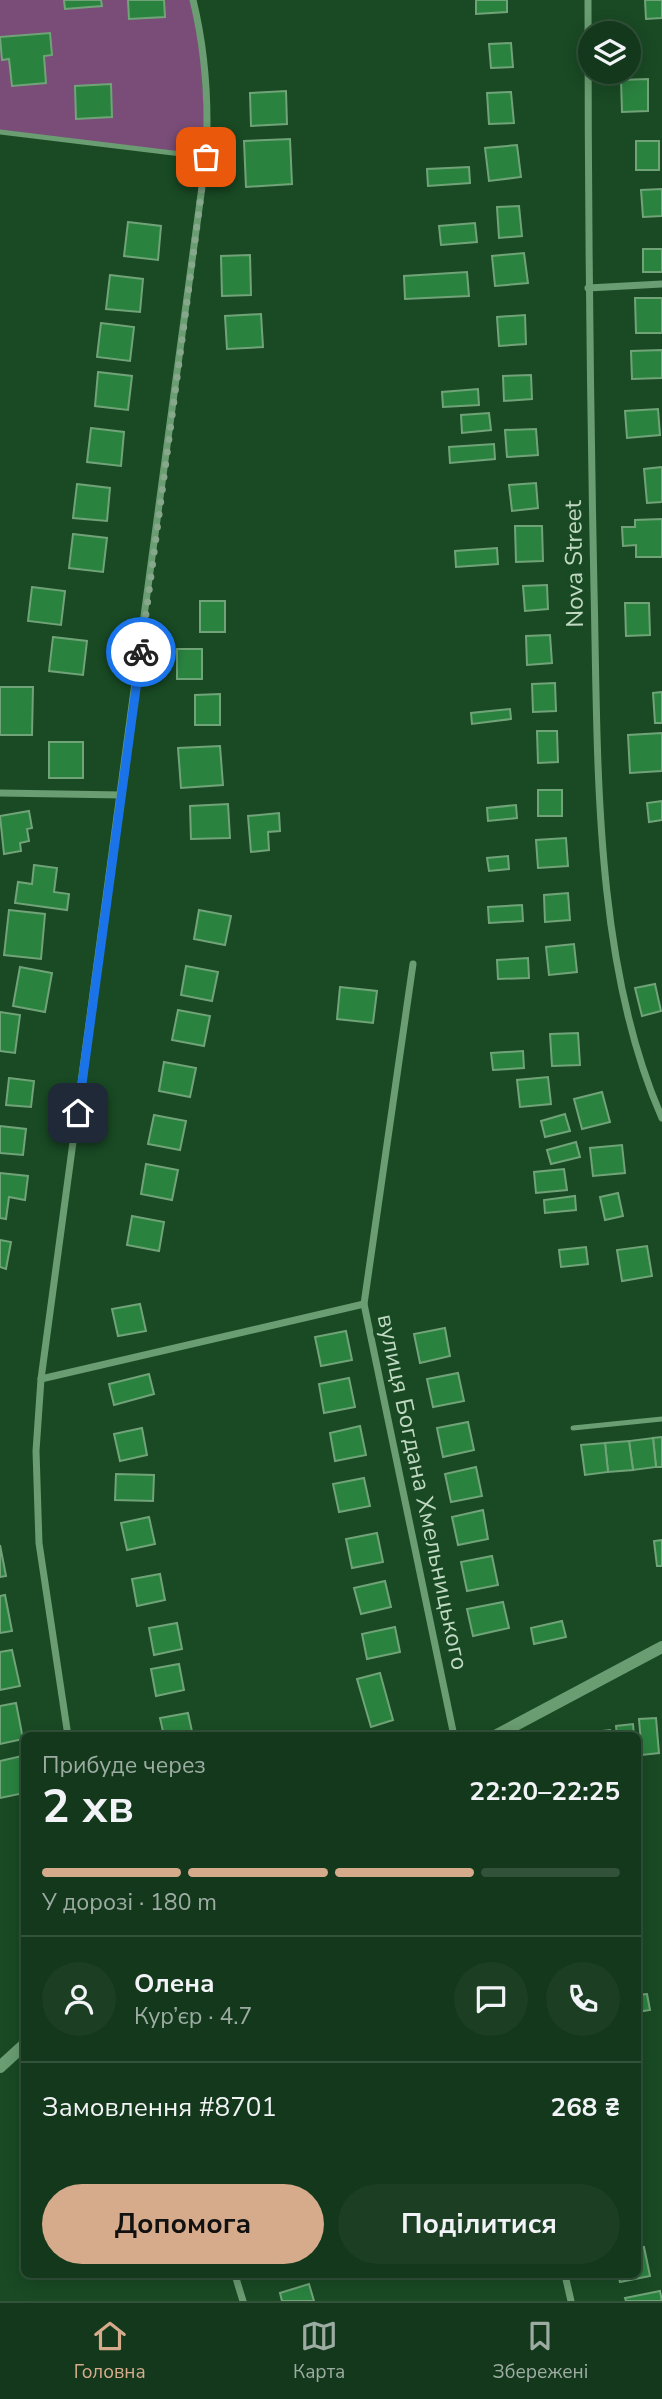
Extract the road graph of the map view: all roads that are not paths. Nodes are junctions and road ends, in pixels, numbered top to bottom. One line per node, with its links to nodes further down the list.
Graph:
1 (193, 0): 4 (street)
2 (588, 0): 6 (street, Nova Street)
3 (0, 132): 4 (lane)
4 (206, 157): 8 (street)
5 (662, 284): 6 (street)
6 (588, 288): 10 (street, Nova Street)
7 (0, 793): 8 (street)
8 (122, 795): 12 (street)
9 (413, 964): 11 (street, вулиця Богдана Хмельницького)
10 (662, 1118)
11 (364, 1304): 12 (street); 17 (street, вулиця Богдана Хмельницького)
12 (41, 1379): 16 (street)
13 (662, 1419): 14 (lane)
14 (573, 1428)
15 (662, 1647): 18 (street)
16 (67, 1732)
17 (453, 1732)
18 (503, 1732)
19 (21, 2048): 20 (street)
20 (0, 2067)
21 (236, 2278): 23 (street)
22 (566, 2278): 24 (street)
23 (243, 2301)
24 (571, 2301)

